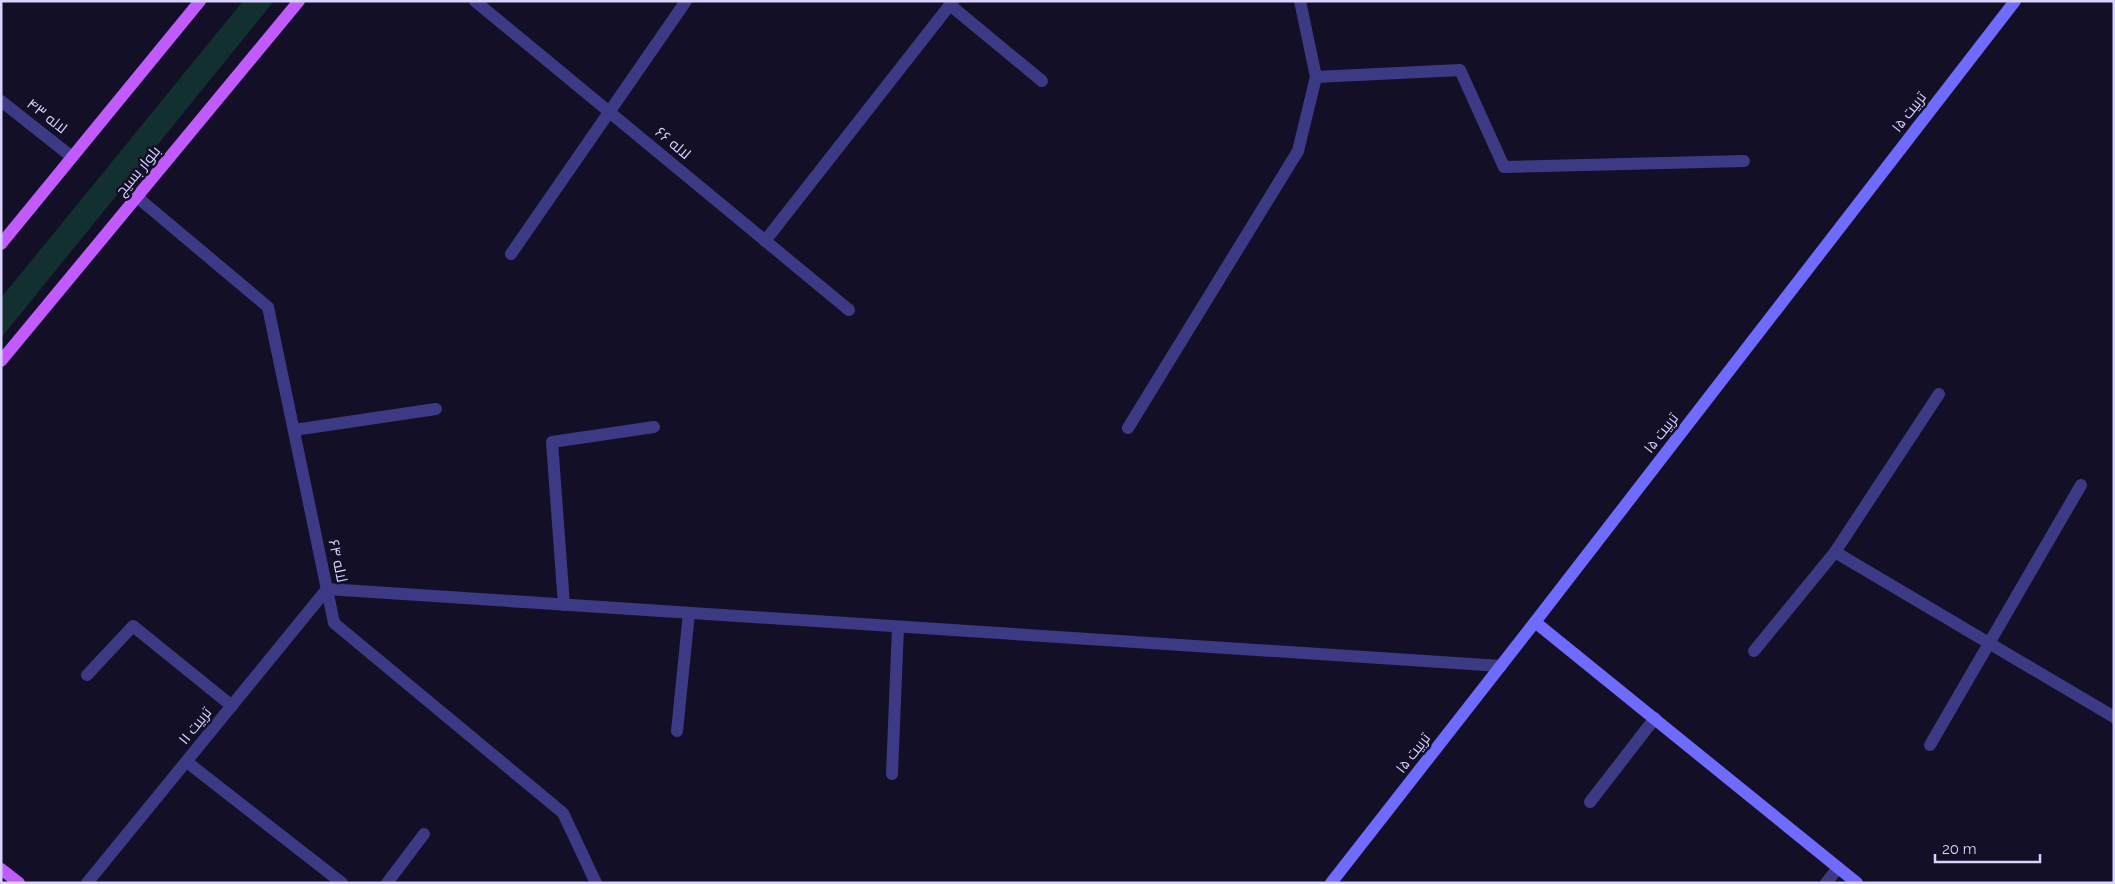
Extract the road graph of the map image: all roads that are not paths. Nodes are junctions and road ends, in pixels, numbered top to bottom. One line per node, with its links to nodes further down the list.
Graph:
1 (200, 1): 12 (main road)
2 (299, 1): 14 (main road, بلوار بسیج)
3 (475, 1): 11 (street, لاله ۶۶)
4 (686, 1): 11 (street)
5 (1300, 1): 8 (street)
6 (2015, 1): 30 (street, تربیت ۱۵)
7 (952, 3): 9 (street); 15 (street)
8 (1316, 77): 13 (street); 23 (street)
9 (1042, 81)
10 (1, 101): 12 (street, لاله ۴۳)
11 (610, 113): 15 (street, لاله ۶۶); 17 (street)
12 (72, 157): 16 (main road)
13 (1744, 161)
14 (137, 196): 19 (main road, بلوار بسیج); 24 (street, لاله ۶۴)
15 (765, 241): 18 (street, لاله ۶۶)
16 (1, 244)
17 (511, 254)
18 (849, 310)
19 (1, 361)
20 (1939, 394): 26 (street)
21 (436, 409): 24 (street)
22 (654, 427): 28 (street)
23 (1128, 428)
24 (294, 430): 27 (street, لاله ۶۴)
25 (2082, 485): 32 (street)
26 (1836, 552): 32 (street); 33 (street)
27 (327, 590): 28 (street); 36 (street, تربیت ۱۱); 51 (street, لاله ۶۴)
28 (564, 605): 29 (street)
29 (689, 613): 31 (street); 39 (street)
30 (1536, 622): 34 (street, تربیت ۱۵); 38 (street)
31 (898, 627): 34 (street); 42 (street)
32 (1990, 642): 37 (street); 40 (street)
33 (1754, 650)
34 (1501, 666): 52 (street, تربیت ۱۵)
35 (88, 675): 36 (street)
36 (232, 706): 41 (street, تربیت ۱۱)
37 (2114, 716)
38 (1655, 718): 43 (street); 45 (street)
39 (677, 731)
40 (1930, 745)
41 (186, 762): 48 (street, تربیت ۱۱); 49 (street)
42 (892, 774)
43 (1590, 802)
44 (424, 834): 50 (street)
45 (1838, 868): 53 (street); 54 (street)
46 (1, 869): 47 (main road)
47 (19, 883)
48 (87, 883)
49 (342, 883)
50 (387, 883)
51 (596, 883)
52 (1331, 883)
53 (1826, 883)
54 (1857, 883)

